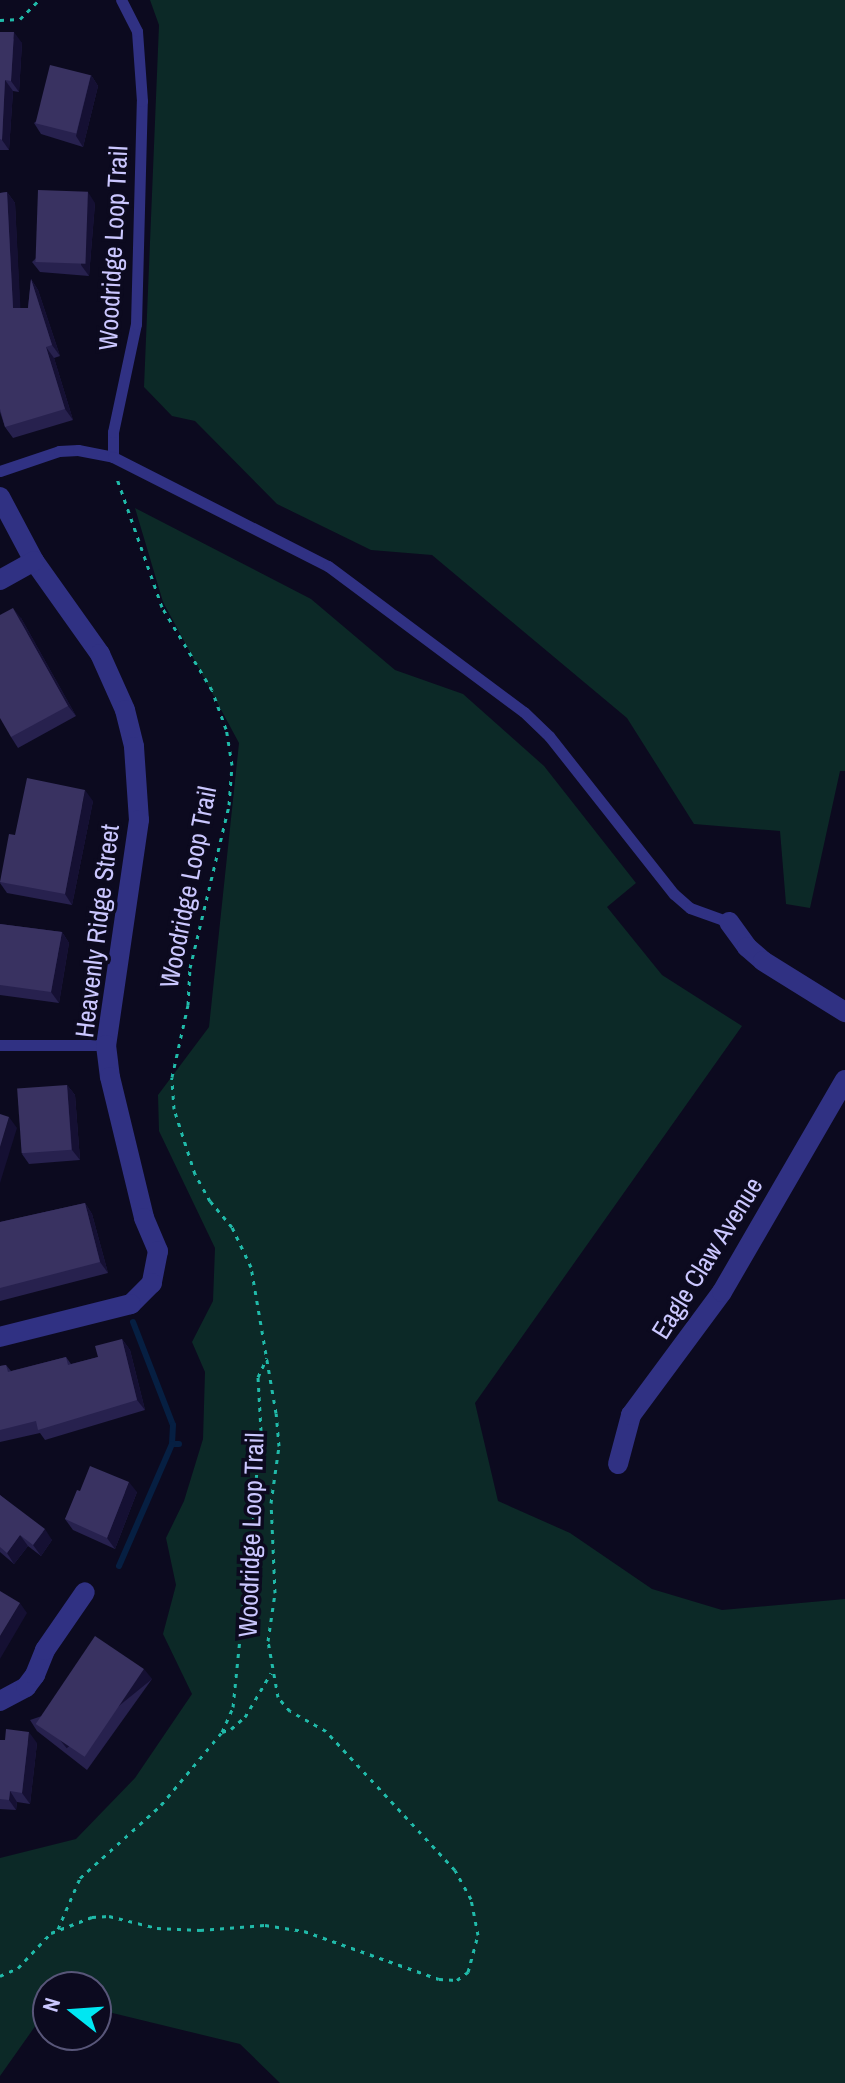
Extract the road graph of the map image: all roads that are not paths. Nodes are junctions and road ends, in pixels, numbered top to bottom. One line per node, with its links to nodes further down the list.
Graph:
1 (121, 0): 2 (lane, Woodridge Loop Trail)
2 (113, 457): 3 (lane); 7 (lane)
3 (0, 471)
4 (0, 497): 5 (street, Heavenly Ridge Street)
5 (34, 561): 6 (street); 10 (street, Heavenly Ridge Street)
6 (0, 580)
7 (729, 922): 8 (street)
8 (845, 1012)
9 (0, 1045): 10 (lane)
10 (106, 1045): 12 (street, Heavenly Ridge Street)
11 (845, 1080): 13 (street, Eagle Claw Avenue)
12 (0, 1337)
13 (618, 1464)
14 (85, 1592): 15 (street)
15 (0, 1701)

